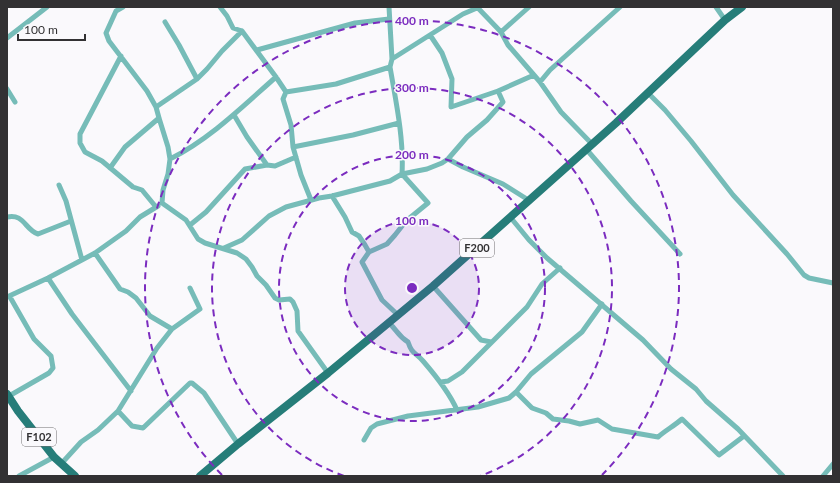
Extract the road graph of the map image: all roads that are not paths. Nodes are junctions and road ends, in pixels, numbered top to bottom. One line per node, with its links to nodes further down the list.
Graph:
1 (47, 7): 16 (street)
2 (123, 7): 18 (street)
3 (220, 7): 13 (street)
4 (389, 7): 10 (street)
5 (529, 7): 14 (street)
6 (620, 7): 24 (street)
7 (716, 7): 11 (street)
8 (742, 7): 11 (main road, F200)
9 (477, 8): 14 (street); 15 (street)
10 (389, 19): 17 (street); 19 (street)
11 (725, 20): 28 (main road, F200)
12 (165, 22): 23 (street)
13 (242, 32): 17 (street); 23 (street)
14 (501, 32): 21 (street)
15 (430, 35): 19 (street); 26 (street)
16 (7, 38)
17 (256, 50): 22 (street)
18 (121, 56): 30 (street); 40 (street)
19 (392, 59): 20 (street)
20 (390, 67): 27 (street); 33 (street)
21 (534, 75): 24 (street); 26 (street)
22 (276, 76): 27 (street); 31 (street)
23 (197, 79): 30 (street)
24 (540, 82): 35 (street)
25 (7, 89): 29 (street)
26 (498, 91): 38 (street)
27 (286, 92): 34 (street)
28 (648, 93): 35 (main road, F200); 59 (street)
29 (16, 102)
30 (156, 107): 32 (street)
31 (234, 115): 37 (street); 39 (street)
32 (159, 118): 37 (street); 40 (street)
33 (399, 123): 34 (street); 41 (street)
34 (293, 147): 36 (street)
35 (589, 147): 45 (main road, F200); 55 (street)
36 (296, 157): 39 (street); 44 (street)
37 (170, 159): 46 (street)
38 (448, 159): 41 (street); 45 (street)
39 (267, 166): 51 (street)
40 (110, 168): 47 (street)
41 (402, 174): 43 (street); 53 (street)
42 (59, 185): 50 (street)
43 (332, 196): 44 (street); 53 (street)
44 (311, 200): 52 (street)
45 (530, 201): 49 (main road, F200)
46 (162, 203): 47 (street); 51 (street)
47 (156, 207): 54 (street)
48 (7, 217): 50 (street)
49 (511, 218): 57 (street); 60 (main road, F200)
50 (71, 221): 56 (street)
51 (190, 225): 52 (street)
52 (224, 248): 68 (street)
53 (369, 252): 64 (street)
54 (95, 253): 56 (street); 66 (street)
55 (680, 254)
56 (82, 260): 58 (street)
57 (560, 268): 63 (street); 67 (street)
58 (48, 278): 62 (street); 70 (street)
59 (833, 283)
60 (433, 286): 64 (main road, F200); 67 (street)
61 (190, 288): 66 (street)
62 (8, 297): 72 (street)
63 (602, 304): 71 (street); 75 (street)
64 (398, 315): 65 (main road, F200)
65 (389, 322): 68 (main road, F200); 69 (street)
66 (172, 328): 70 (street)
67 (491, 342): 69 (street)
68 (328, 373): 77 (main road, F200)
69 (441, 382): 73 (street)
70 (131, 391): 74 (street)
71 (516, 392): 73 (street); 75 (street)
72 (8, 395): 78 (main road, F102)
73 (457, 410): 76 (street)
74 (118, 411): 77 (street); 79 (street)
75 (744, 436): 84 (street)
76 (364, 440)
77 (238, 444): 83 (main road, F200)
78 (54, 457): 79 (main road, F102); 81 (street)
79 (61, 464): 82 (main road, F102)
80 (833, 464): 85 (street)
81 (19, 476)
82 (75, 476)
83 (200, 476)
84 (783, 476)
85 (823, 476)

